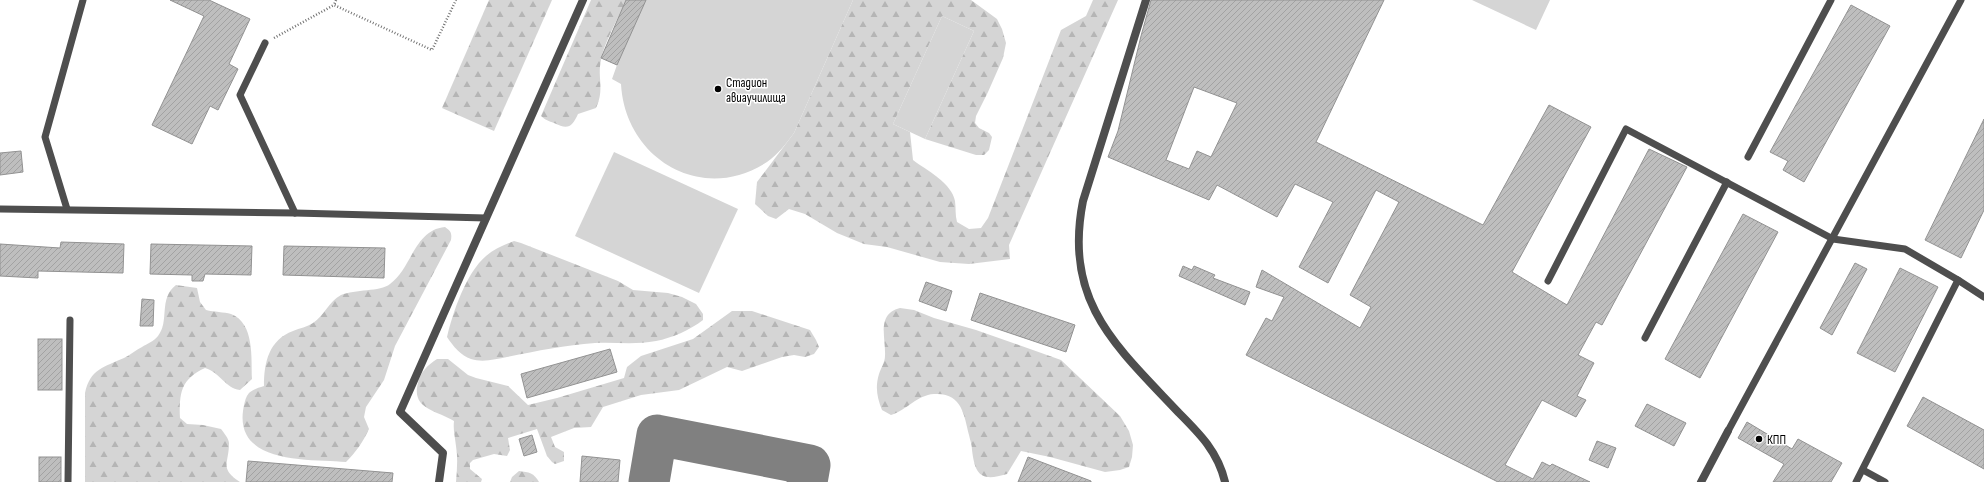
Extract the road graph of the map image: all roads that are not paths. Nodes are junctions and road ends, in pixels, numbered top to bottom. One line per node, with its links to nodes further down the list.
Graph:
1 (83, 0): 10 (lane)
2 (583, 0): 12 (street)
3 (1146, 0): 23 (street)
4 (1831, 0): 7 (lane)
5 (1961, 0): 13 (lane)
6 (264, 43): 11 (lane)
7 (1748, 157)
8 (1727, 182): 13 (lane); 15 (lane); 18 (lane)
9 (0, 208): 10 (lane)
10 (67, 210): 11 (lane)
11 (295, 213): 12 (lane)
12 (486, 218): 22 (street)
13 (1833, 239): 14 (lane); 19 (lane)
14 (1958, 280): 16 (lane); 20 (lane)
15 (1548, 281)
16 (1984, 297)
17 (70, 320): 21 (lane)
18 (1645, 338)
19 (1728, 431): 24 (street)
20 (1863, 470): 25 (lane); 26 (lane)
21 (68, 482)
22 (439, 482)
23 (1225, 482)
24 (1701, 482)
25 (1856, 482)
26 (1885, 482)

